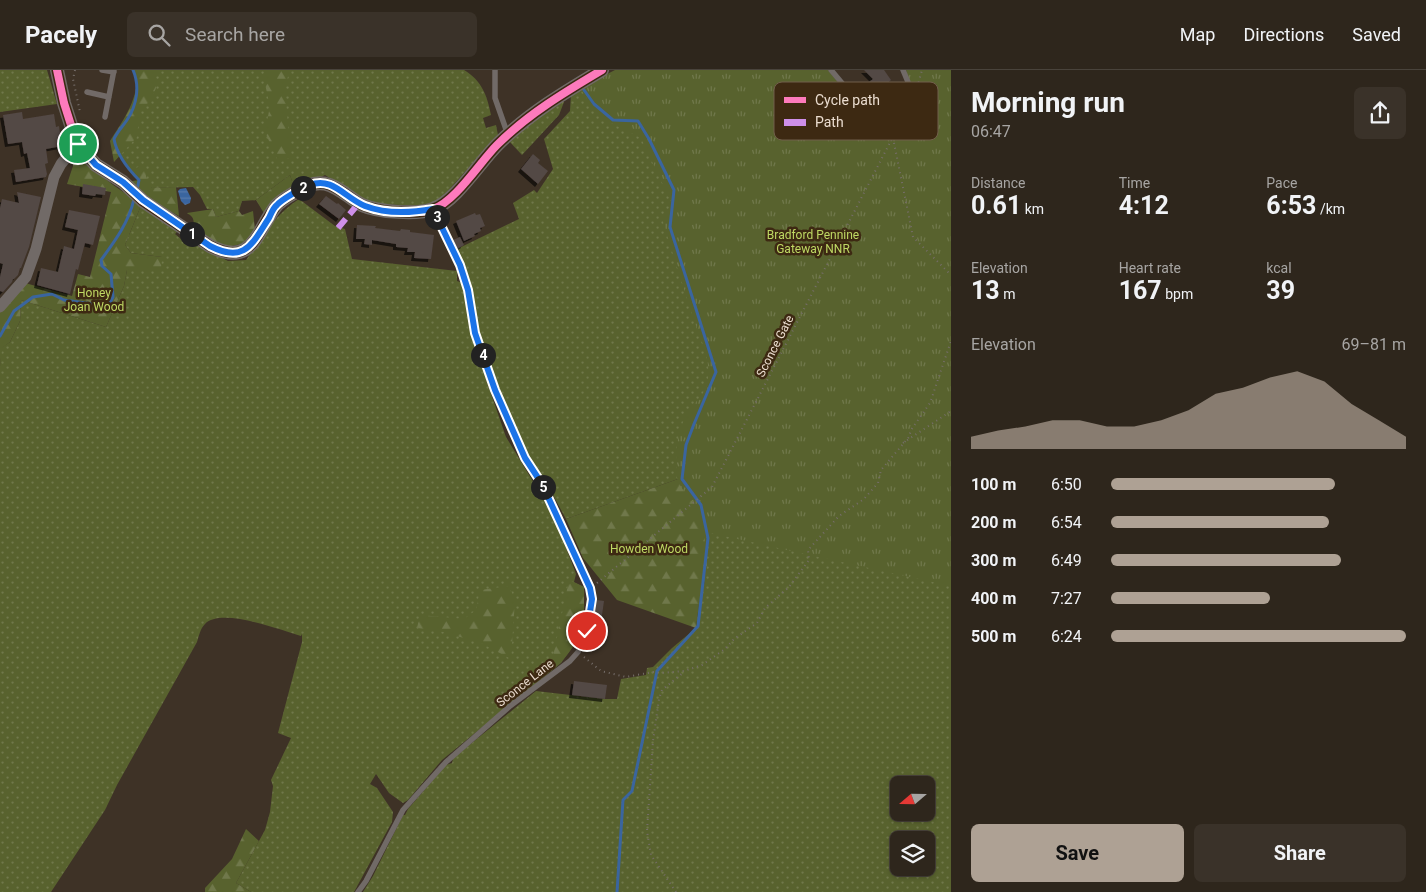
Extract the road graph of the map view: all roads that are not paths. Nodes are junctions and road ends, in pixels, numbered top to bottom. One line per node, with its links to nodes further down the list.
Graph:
1 (57, 70): 14 (street)
2 (102, 70): 7 (lane)
3 (495, 70): 13 (lane)
4 (602, 70): 13 (street)
5 (831, 70): 8 (lane)
6 (903, 70): 9 (lane)
7 (114, 71): 11 (lane)
8 (841, 82)
9 (908, 82)
10 (87, 92): 11 (lane)
11 (109, 97): 12 (lane)
12 (105, 116)
13 (508, 135): 15 (street)
14 (78, 144): 15 (street); 16 (street)
15 (433, 209): 17 (lane, Sconce Lane)
16 (0, 307)
17 (358, 892)

